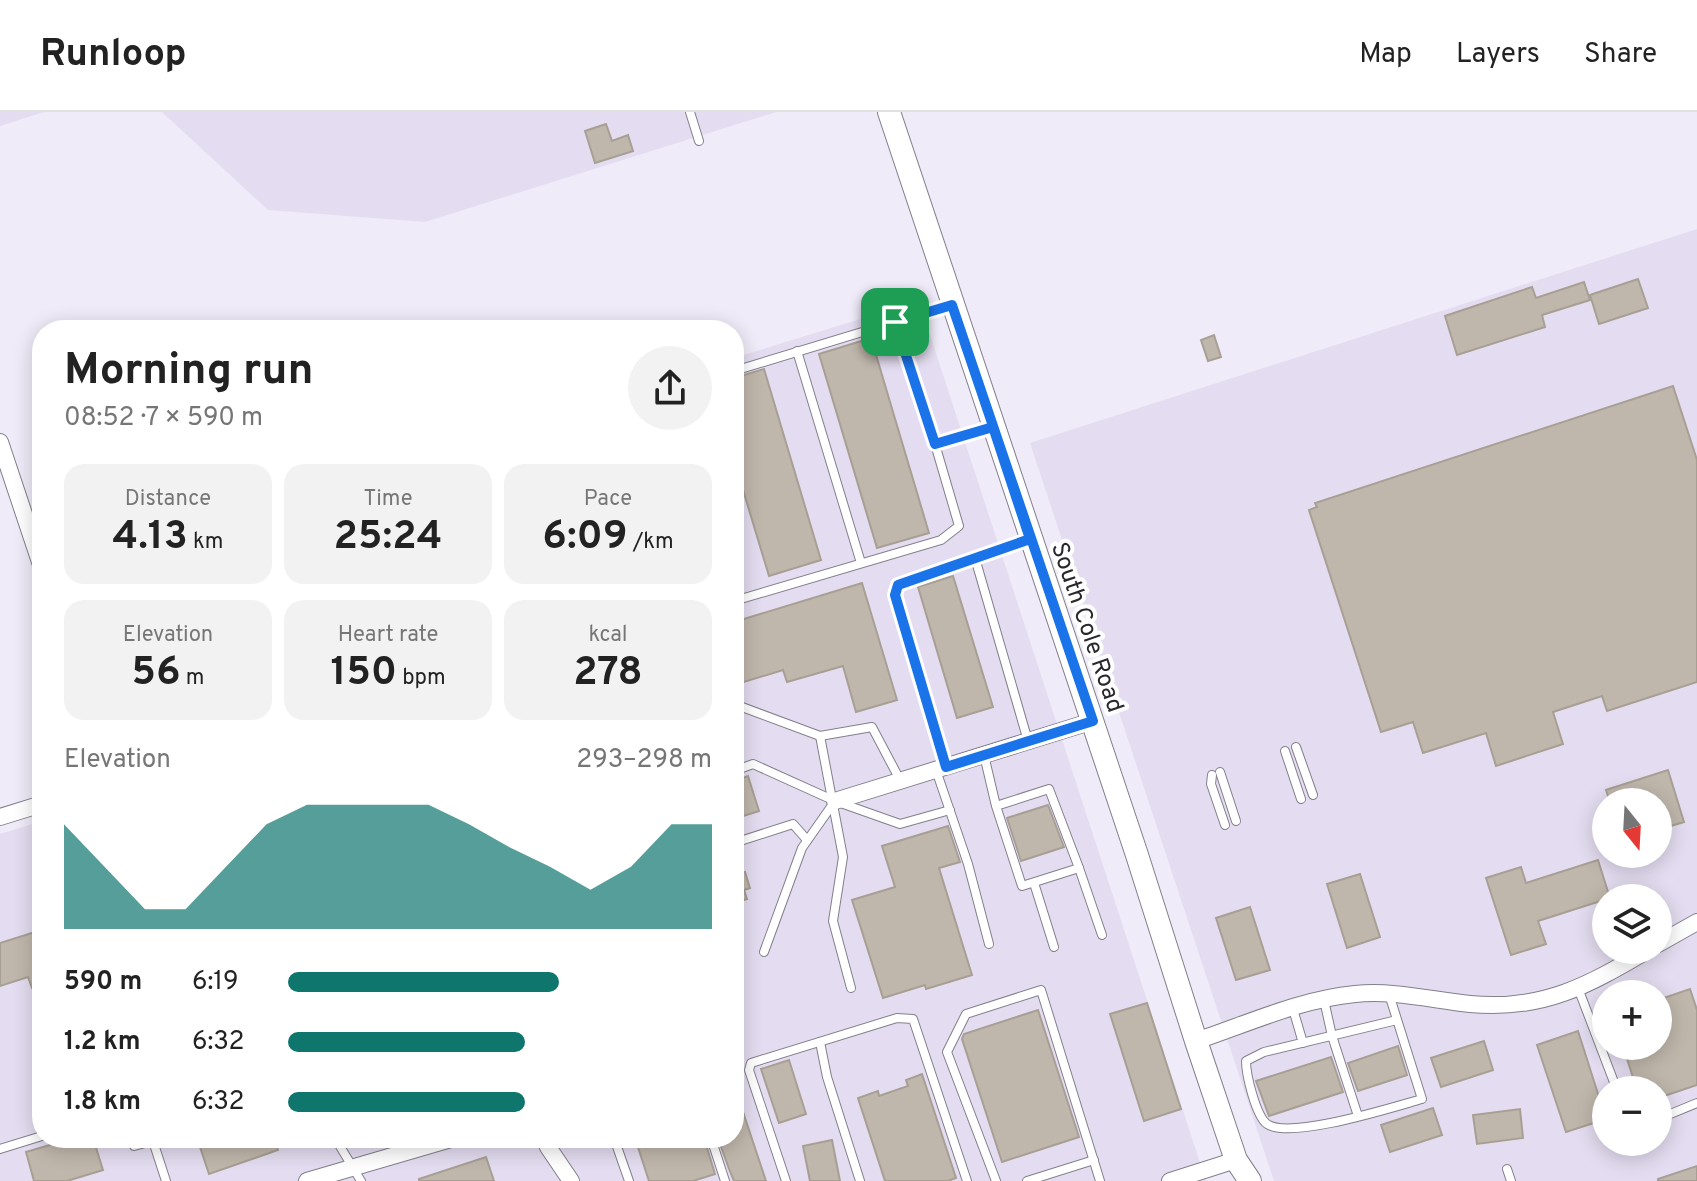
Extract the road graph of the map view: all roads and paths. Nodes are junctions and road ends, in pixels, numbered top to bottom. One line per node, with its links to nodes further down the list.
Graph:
1 (690, 112): 3 (lane)
2 (889, 112): 4 (main road, South Cole Road)
3 (699, 141)
4 (952, 305): 5 (lane); 8 (main road, South Cole Road)
5 (895, 322): 6 (lane); 10 (lane)
6 (797, 351): 7 (lane); 14 (lane)
7 (744, 368)
8 (993, 427): 10 (lane); 12 (main road, South Cole Road)
9 (0, 442): 11 (street)
10 (935, 444): 14 (lane)
11 (32, 538)
12 (1030, 539): 13 (lane); 17 (main road, South Cole Road)
13 (975, 558): 19 (lane); 24 (lane)
14 (861, 563): 15 (lane)
15 (744, 598)
16 (744, 708): 18 (lane)
17 (1093, 721): 19 (street); 53 (main road, South Cole Road)
18 (820, 736): 25 (lane); 28 (lane)
19 (1028, 741): 22 (street)
20 (1296, 747): 26 (lane)
21 (1285, 751): 27 (lane)
22 (984, 755): 24 (street); 29 (lane)
23 (744, 767): 28 (lane)
24 (941, 768): 25 (street); 31 (lane)
25 (900, 781): 28 (street)
26 (1313, 795)
27 (1301, 799)
28 (835, 801): 31 (lane); 36 (lane); 46 (lane)
29 (996, 806): 37 (lane); 38 (lane)
30 (32, 807): 32 (street)
31 (950, 810): 42 (lane)
32 (0, 817)
33 (1236, 821): 34 (lane)
34 (1225, 825)
35 (744, 840): 36 (lane)
36 (807, 840): 44 (lane)
37 (1079, 868): 38 (lane); 40 (lane)
38 (1034, 883): 43 (lane)
39 (1697, 922): 41 (street)
40 (1102, 935)
41 (1672, 936)
42 (989, 944)
43 (1054, 947)
44 (764, 952)
45 (1622, 964): 47 (street)
46 (851, 988)
47 (1578, 988): 48 (street); 56 (lane)
48 (1389, 994): 49 (street); 51 (lane)
49 (1324, 1000): 50 (street); 52 (lane)
50 (1293, 1009): 53 (street); 55 (lane)
51 (1397, 1020): 52 (lane); 59 (lane)
52 (1332, 1036): 55 (lane); 59 (lane)
53 (1196, 1041): 70 (main road, South Cole Road)
54 (820, 1042): 77 (lane); 78 (lane); 79 (lane)
55 (1303, 1043): 59 (lane)
56 (1612, 1076)
57 (1697, 1103): 58 (lane)
58 (1672, 1113)
59 (1358, 1116)
60 (32, 1139): 67 (lane)
61 (155, 1148): 72 (lane)
62 (341, 1148): 71 (lane)
63 (428, 1148): 71 (street)
64 (549, 1148): 74 (street)
65 (617, 1148): 75 (lane)
66 (714, 1148): 76 (lane)
67 (0, 1149)
68 (1094, 1160): 80 (lane); 81 (lane); 82 (lane)
69 (1507, 1169): 85 (lane)
70 (1236, 1170): 83 (street); 84 (main road, South Cole Road)
71 (357, 1175): 73 (street)
72 (166, 1181)
73 (307, 1181)
74 (571, 1181)
75 (629, 1181)
76 (725, 1181)
77 (786, 1181)
78 (860, 1181)
79 (967, 1181)
80 (996, 1181)
81 (1027, 1181)
82 (1100, 1181)
83 (1170, 1181)
84 (1250, 1181)
85 (1511, 1181)

